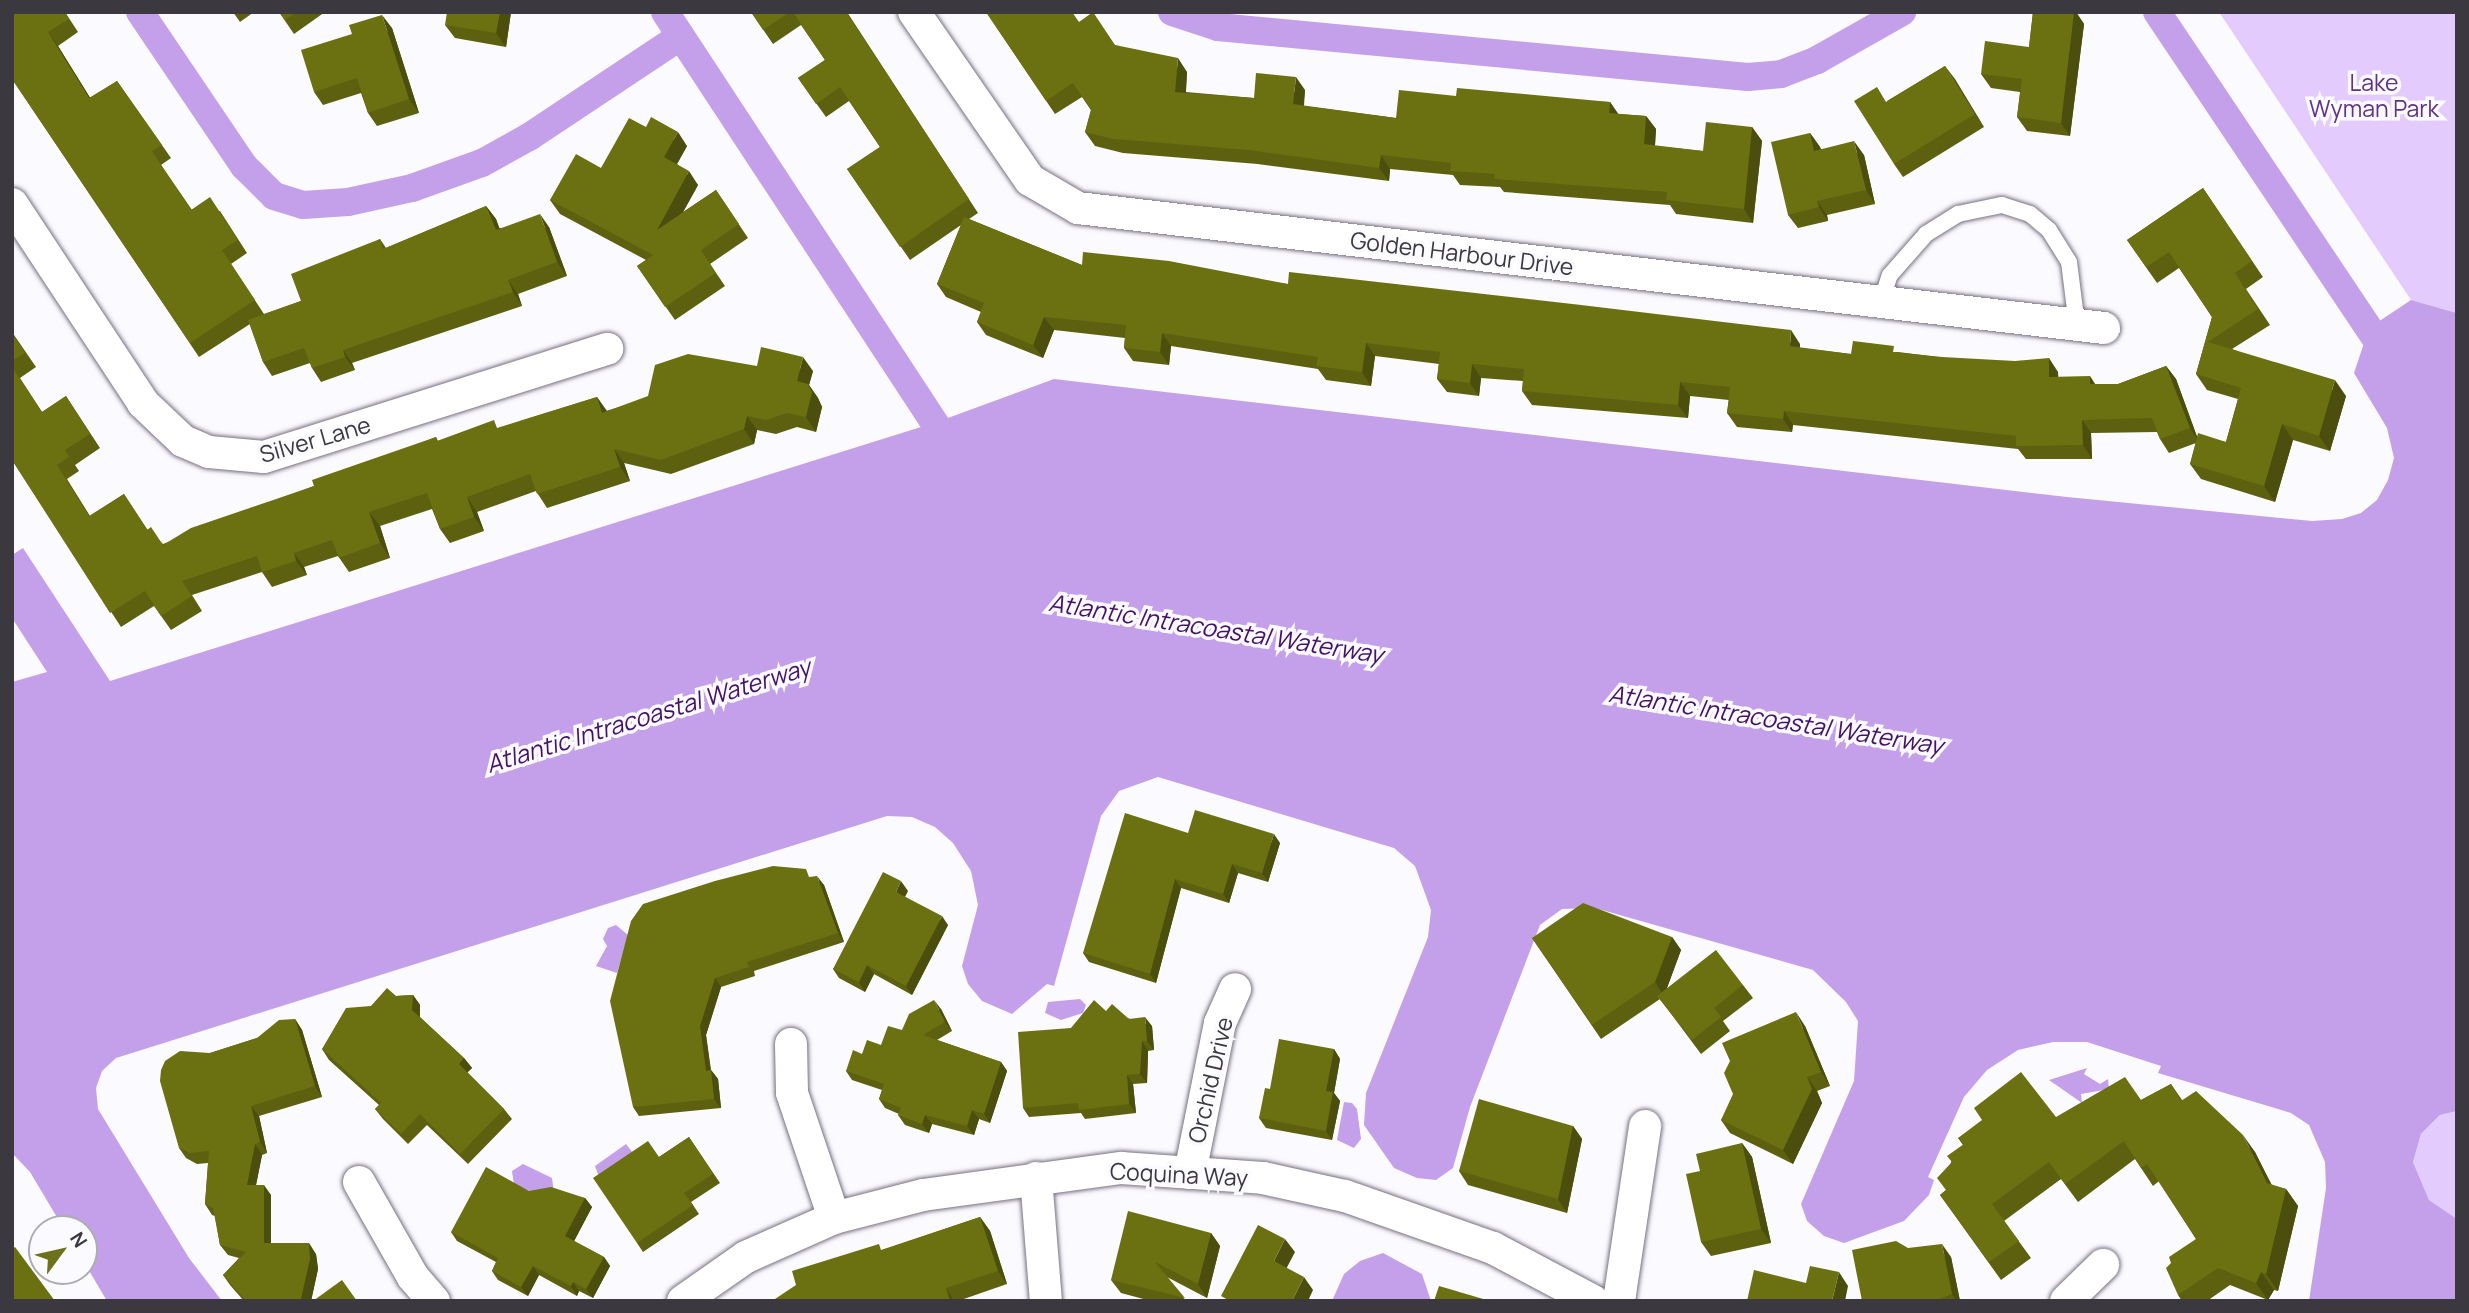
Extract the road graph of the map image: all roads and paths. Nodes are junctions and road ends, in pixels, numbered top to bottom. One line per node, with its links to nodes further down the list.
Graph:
1 (914, 12): 3 (street, Golden Harbour Drive)
2 (12, 204): 5 (street, Silver Lane)
3 (1881, 302): 4 (street, Golden Harbour Drive); 4 (lane)
4 (2090, 326)
5 (607, 349)
6 (1235, 989): 9 (street, Orchid Drive)
7 (791, 1044): 12 (street)
8 (1645, 1126): 18 (street)
9 (1190, 1172): 10 (street, Coquina Way); 17 (street, Coquina Way)
10 (1036, 1178): 12 (street, Coquina Way); 16 (street)
11 (359, 1182): 14 (street)
12 (834, 1218): 15 (street, Coquina Way)
13 (2103, 1265): 19 (street)
14 (434, 1301)
15 (683, 1301)
16 (1046, 1301)
17 (1593, 1301)
18 (1619, 1301)
19 (2066, 1301)

